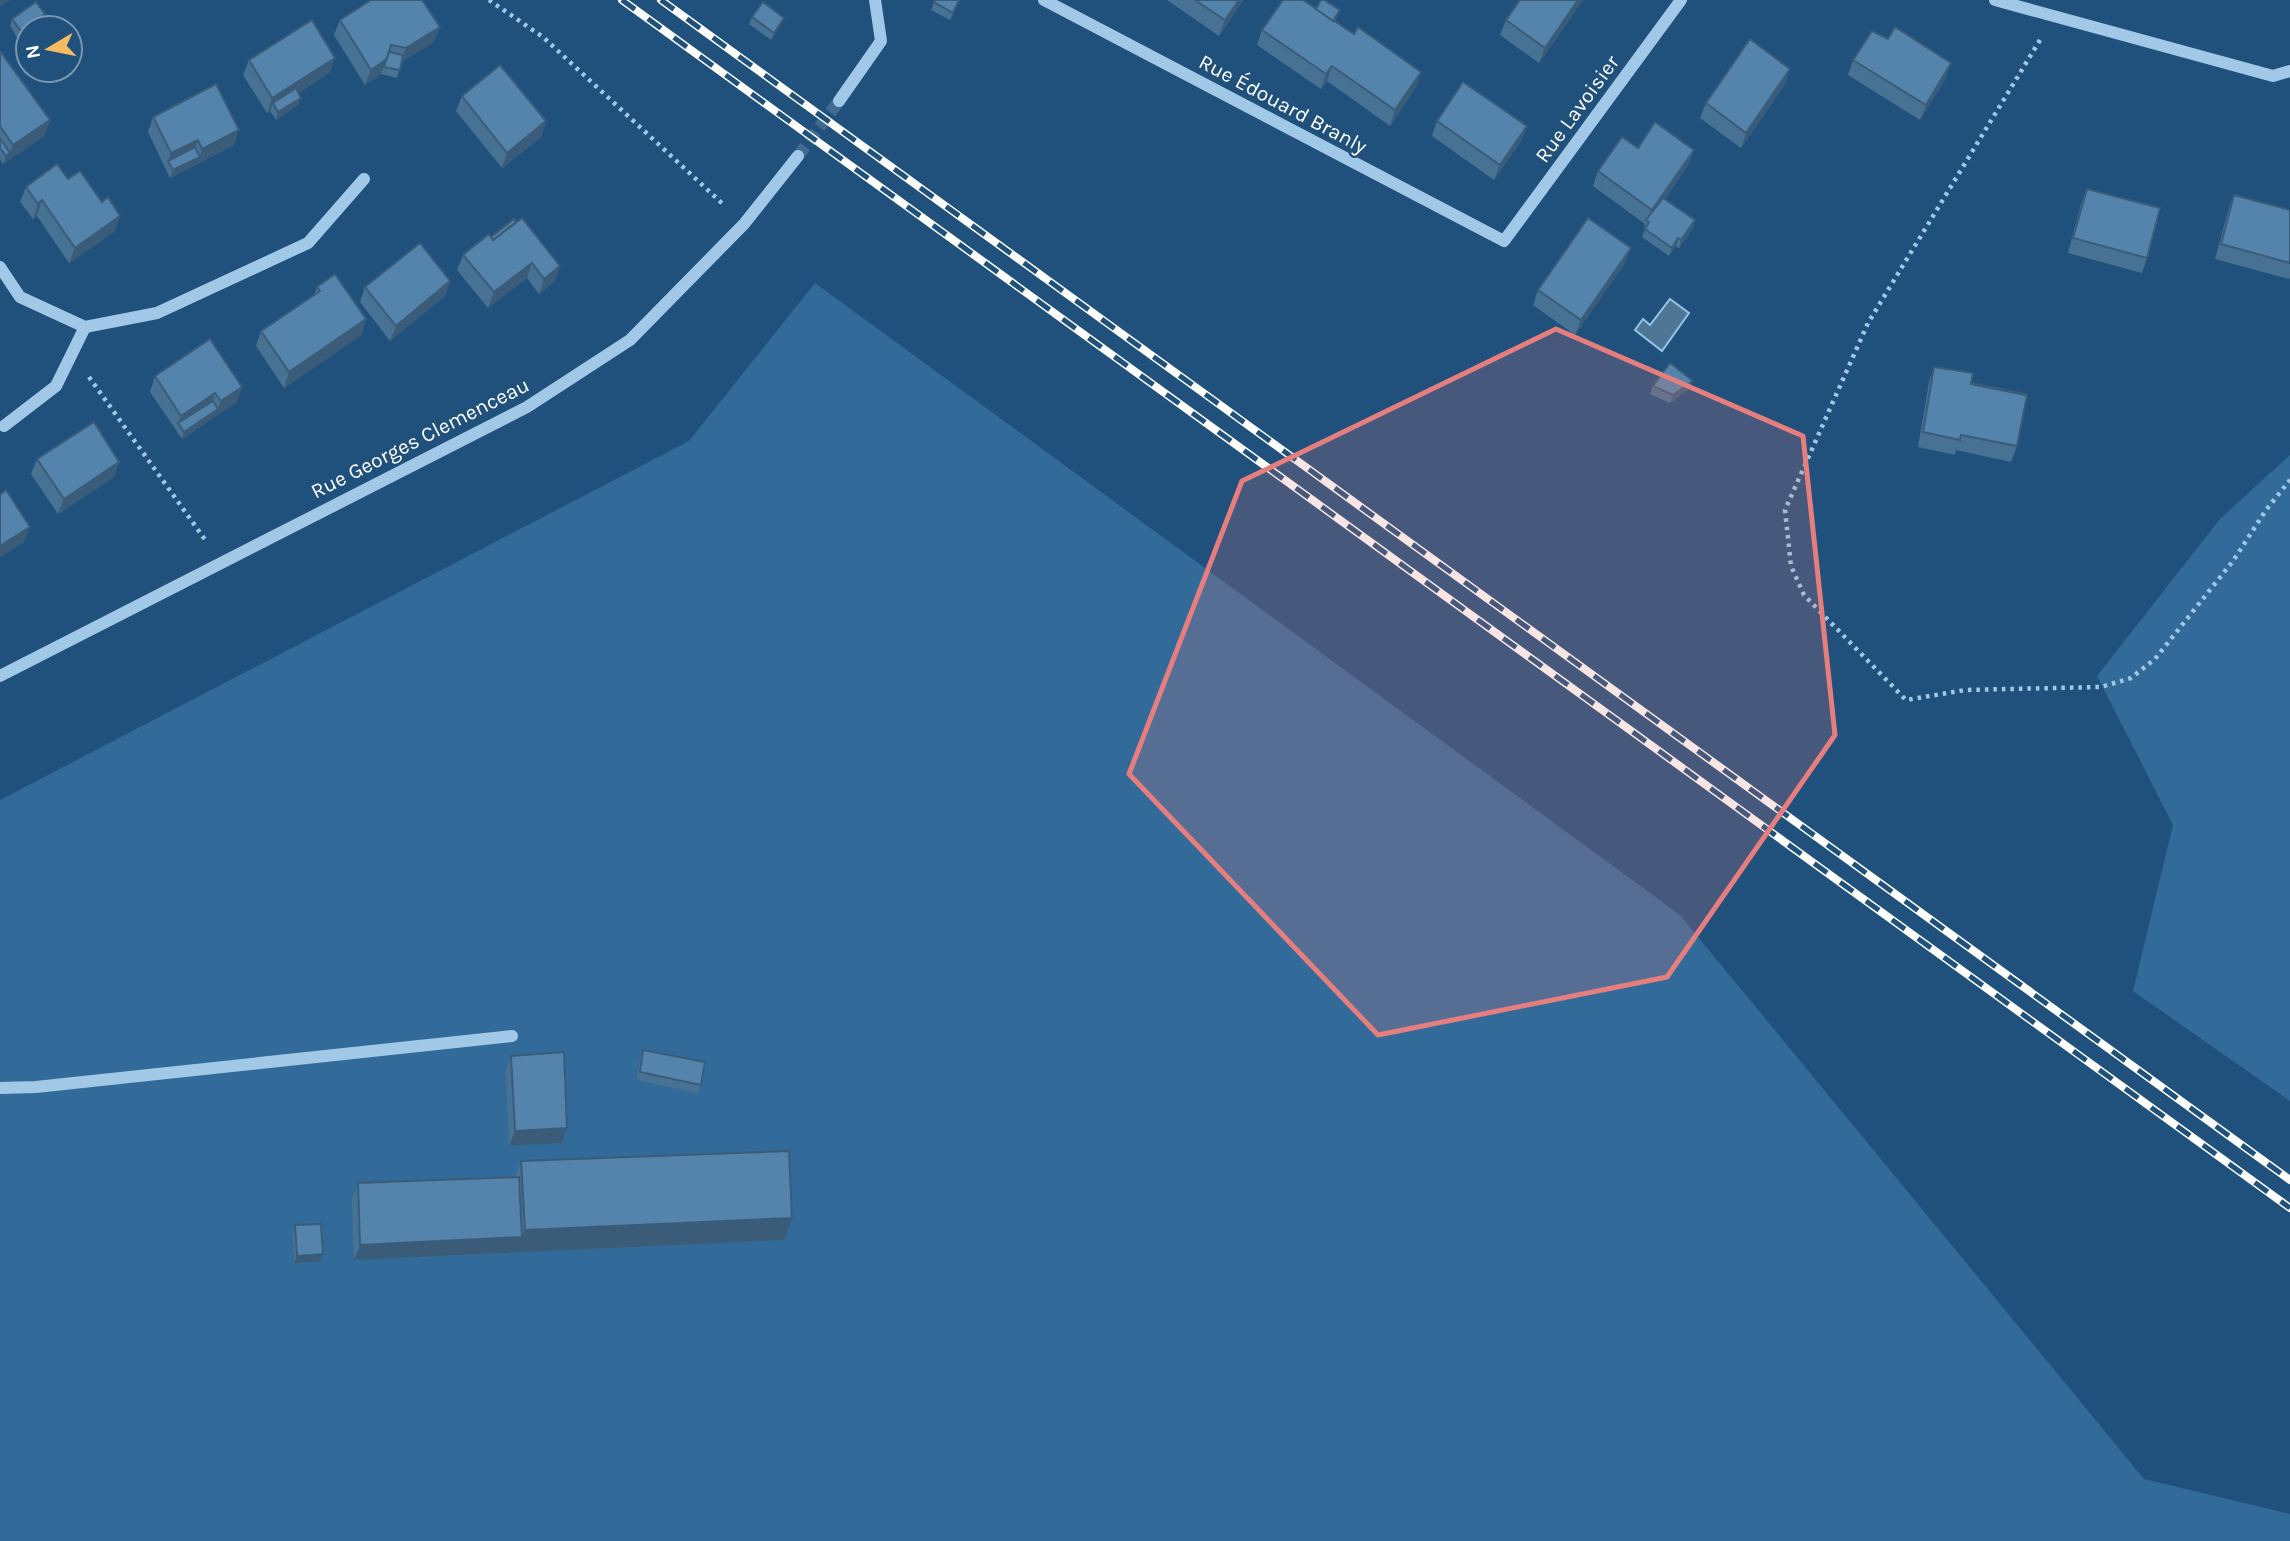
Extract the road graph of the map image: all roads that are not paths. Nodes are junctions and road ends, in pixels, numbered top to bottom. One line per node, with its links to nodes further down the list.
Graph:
1 (875, 0): 6 (street)
2 (1044, 0): 9 (street, Rue Édouard Branly)
3 (1681, 0): 9 (street, Rue Lavoisier)
4 (1995, 0): 5 (street)
5 (2290, 71)
6 (839, 101)
7 (798, 156): 13 (street, Rue Georges Clemenceau)
8 (364, 179): 11 (street)
9 (1504, 241)
10 (0, 267): 11 (street)
11 (85, 327): 12 (street)
12 (4, 426)
13 (0, 676)
14 (512, 1036): 15 (street)
15 (0, 1088)

